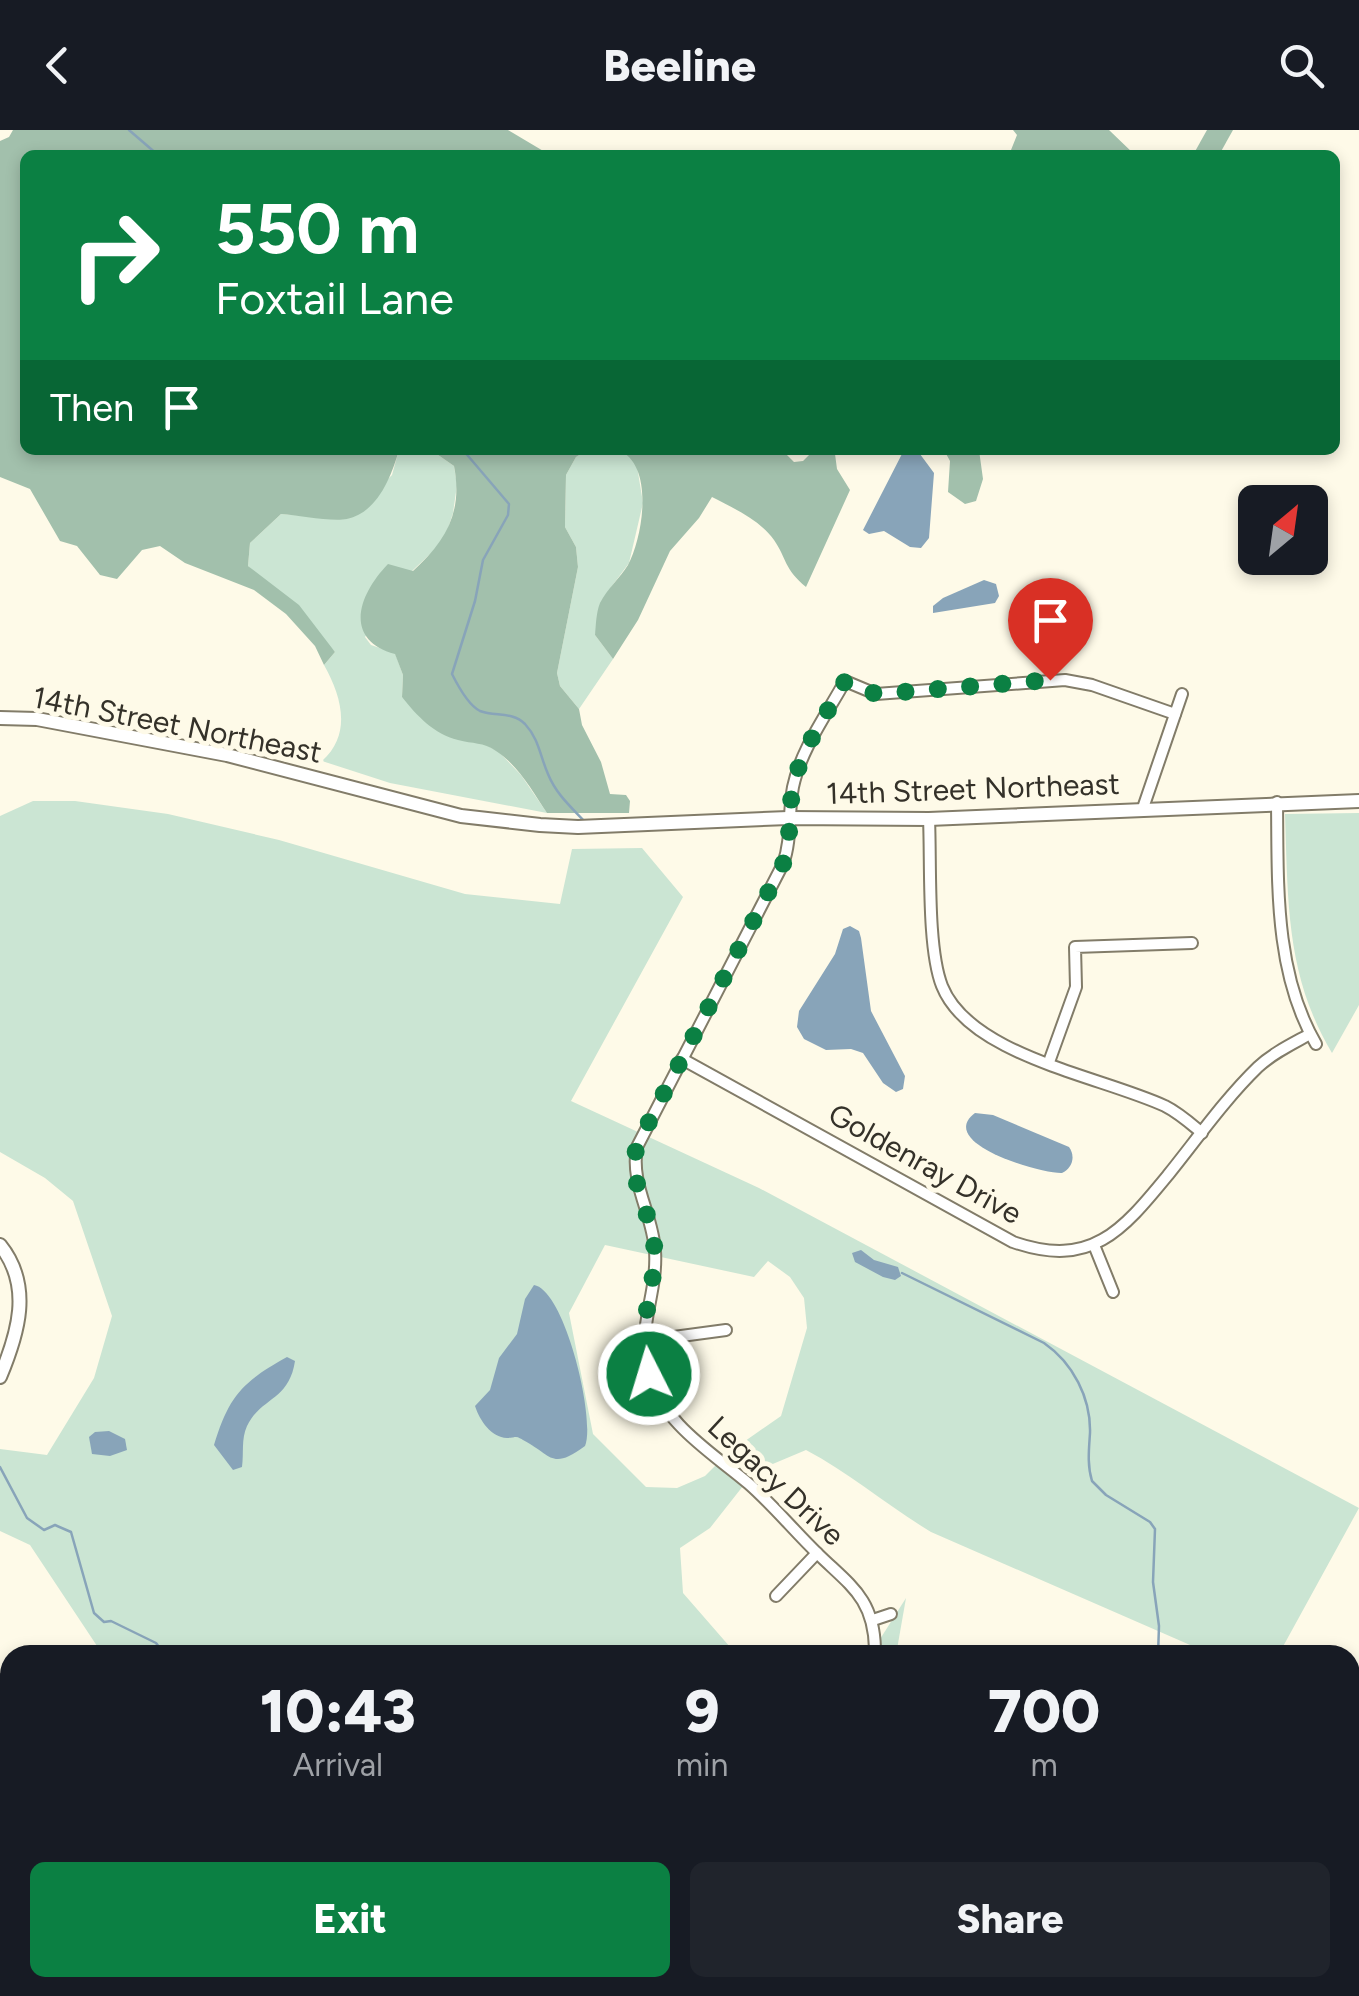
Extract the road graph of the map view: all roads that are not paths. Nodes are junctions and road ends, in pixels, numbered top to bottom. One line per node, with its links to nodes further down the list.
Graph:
1 (1182, 694): 2 (street)
2 (1175, 714): 6 (street); 7 (street, Legacy Drive)
3 (0, 718): 7 (street, 14th Street Northeast)
4 (1359, 801): 5 (street, 14th Street Northeast)
5 (1277, 802): 6 (street, 14th Street Northeast); 12 (street)
6 (1143, 808): 8 (street, 14th Street Northeast)
7 (788, 818): 8 (street, 14th Street Northeast); 10 (street, Legacy Drive)
8 (929, 819): 11 (street)
9 (1192, 943): 11 (street)
10 (682, 1059): 14 (street, Goldenray Drive); 17 (street, Legacy Drive)
11 (1049, 1062): 12 (street)
12 (1202, 1133): 14 (street)
13 (0, 1245): 18 (street)
14 (1094, 1245): 15 (street)
15 (1113, 1292)
16 (726, 1330): 17 (street)
17 (644, 1341): 19 (street, Legacy Drive)
18 (0, 1378)
19 (817, 1554): 20 (street); 22 (street, Legacy Drive)
20 (776, 1596)
21 (891, 1614): 22 (street)
22 (873, 1620): 23 (street, Legacy Drive)
23 (876, 1645)

